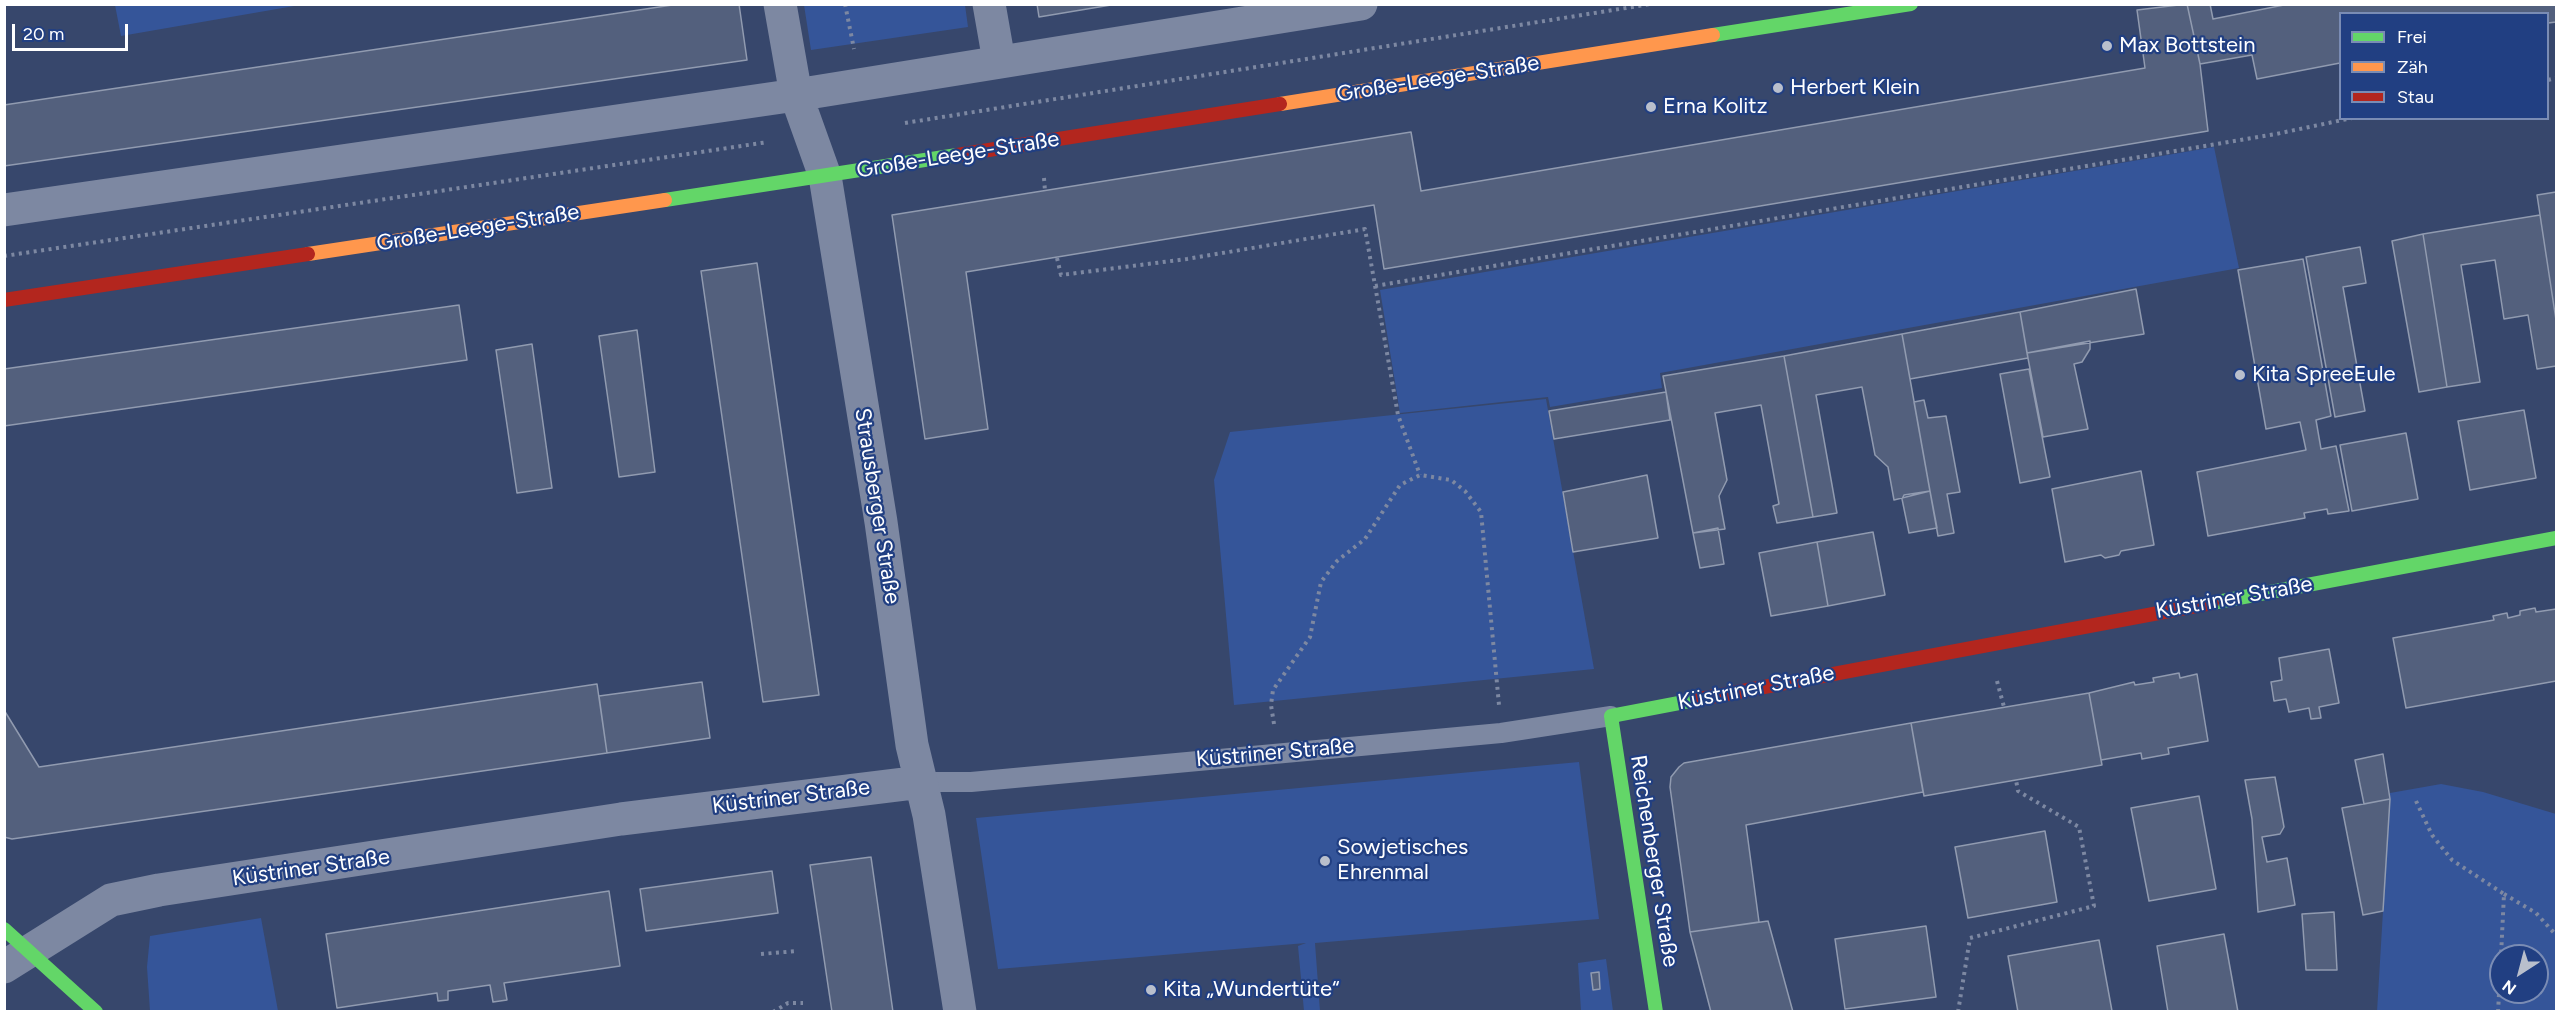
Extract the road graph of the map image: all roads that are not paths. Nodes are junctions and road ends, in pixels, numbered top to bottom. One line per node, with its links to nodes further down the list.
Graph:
1 (780, 4): 6 (street, Strausberger Straße)
2 (989, 4): 5 (street)
3 (1361, 4): 5 (street)
4 (1911, 4): 7 (street, Große-Leege-Straße)
5 (999, 61): 6 (street)
6 (796, 95): 7 (street, Strausberger Straße); 8 (street)
7 (825, 176): 9 (street, Große-Leege-Straße); 12 (street, Strausberger Straße)
8 (4, 210)
9 (4, 300)
10 (2556, 538): 11 (street, Küstriner Straße)
11 (1611, 716): 12 (lane, Küstriner Straße); 17 (street, Reichenberger Straße)
12 (921, 782): 14 (street, Küstriner Straße); 16 (street, Strausberger Straße)
13 (4, 929): 14 (street)
14 (17, 959): 15 (street)
15 (96, 1011)
16 (960, 1011)
17 (1656, 1011)

